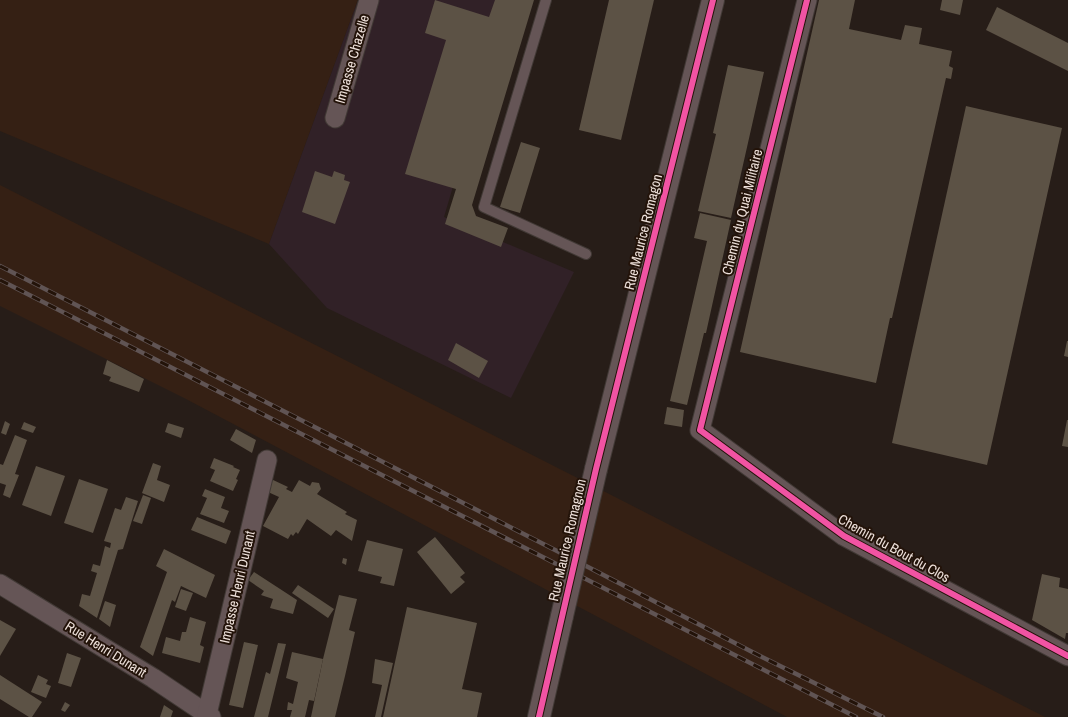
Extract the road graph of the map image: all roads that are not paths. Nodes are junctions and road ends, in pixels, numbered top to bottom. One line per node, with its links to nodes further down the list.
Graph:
1 (369, 0): 5 (street, Impasse Chazelle)
2 (546, 0): 6 (lane)
3 (713, 0): 9 (street, Rue Maurice Romagon)
4 (807, 0): 7 (street, Chemin du Quai Militaire)
5 (335, 118)
6 (586, 254)
7 (700, 430): 11 (street, Chemin du Bout du Clos)
8 (267, 460): 12 (street, Impasse Henri Dunant)
9 (596, 469): 13 (street, Rue Maurice Romagnon, bridge)
10 (0, 584): 12 (street, Rue Henri Dunant)
11 (1068, 656)
12 (209, 715)
13 (539, 717)

